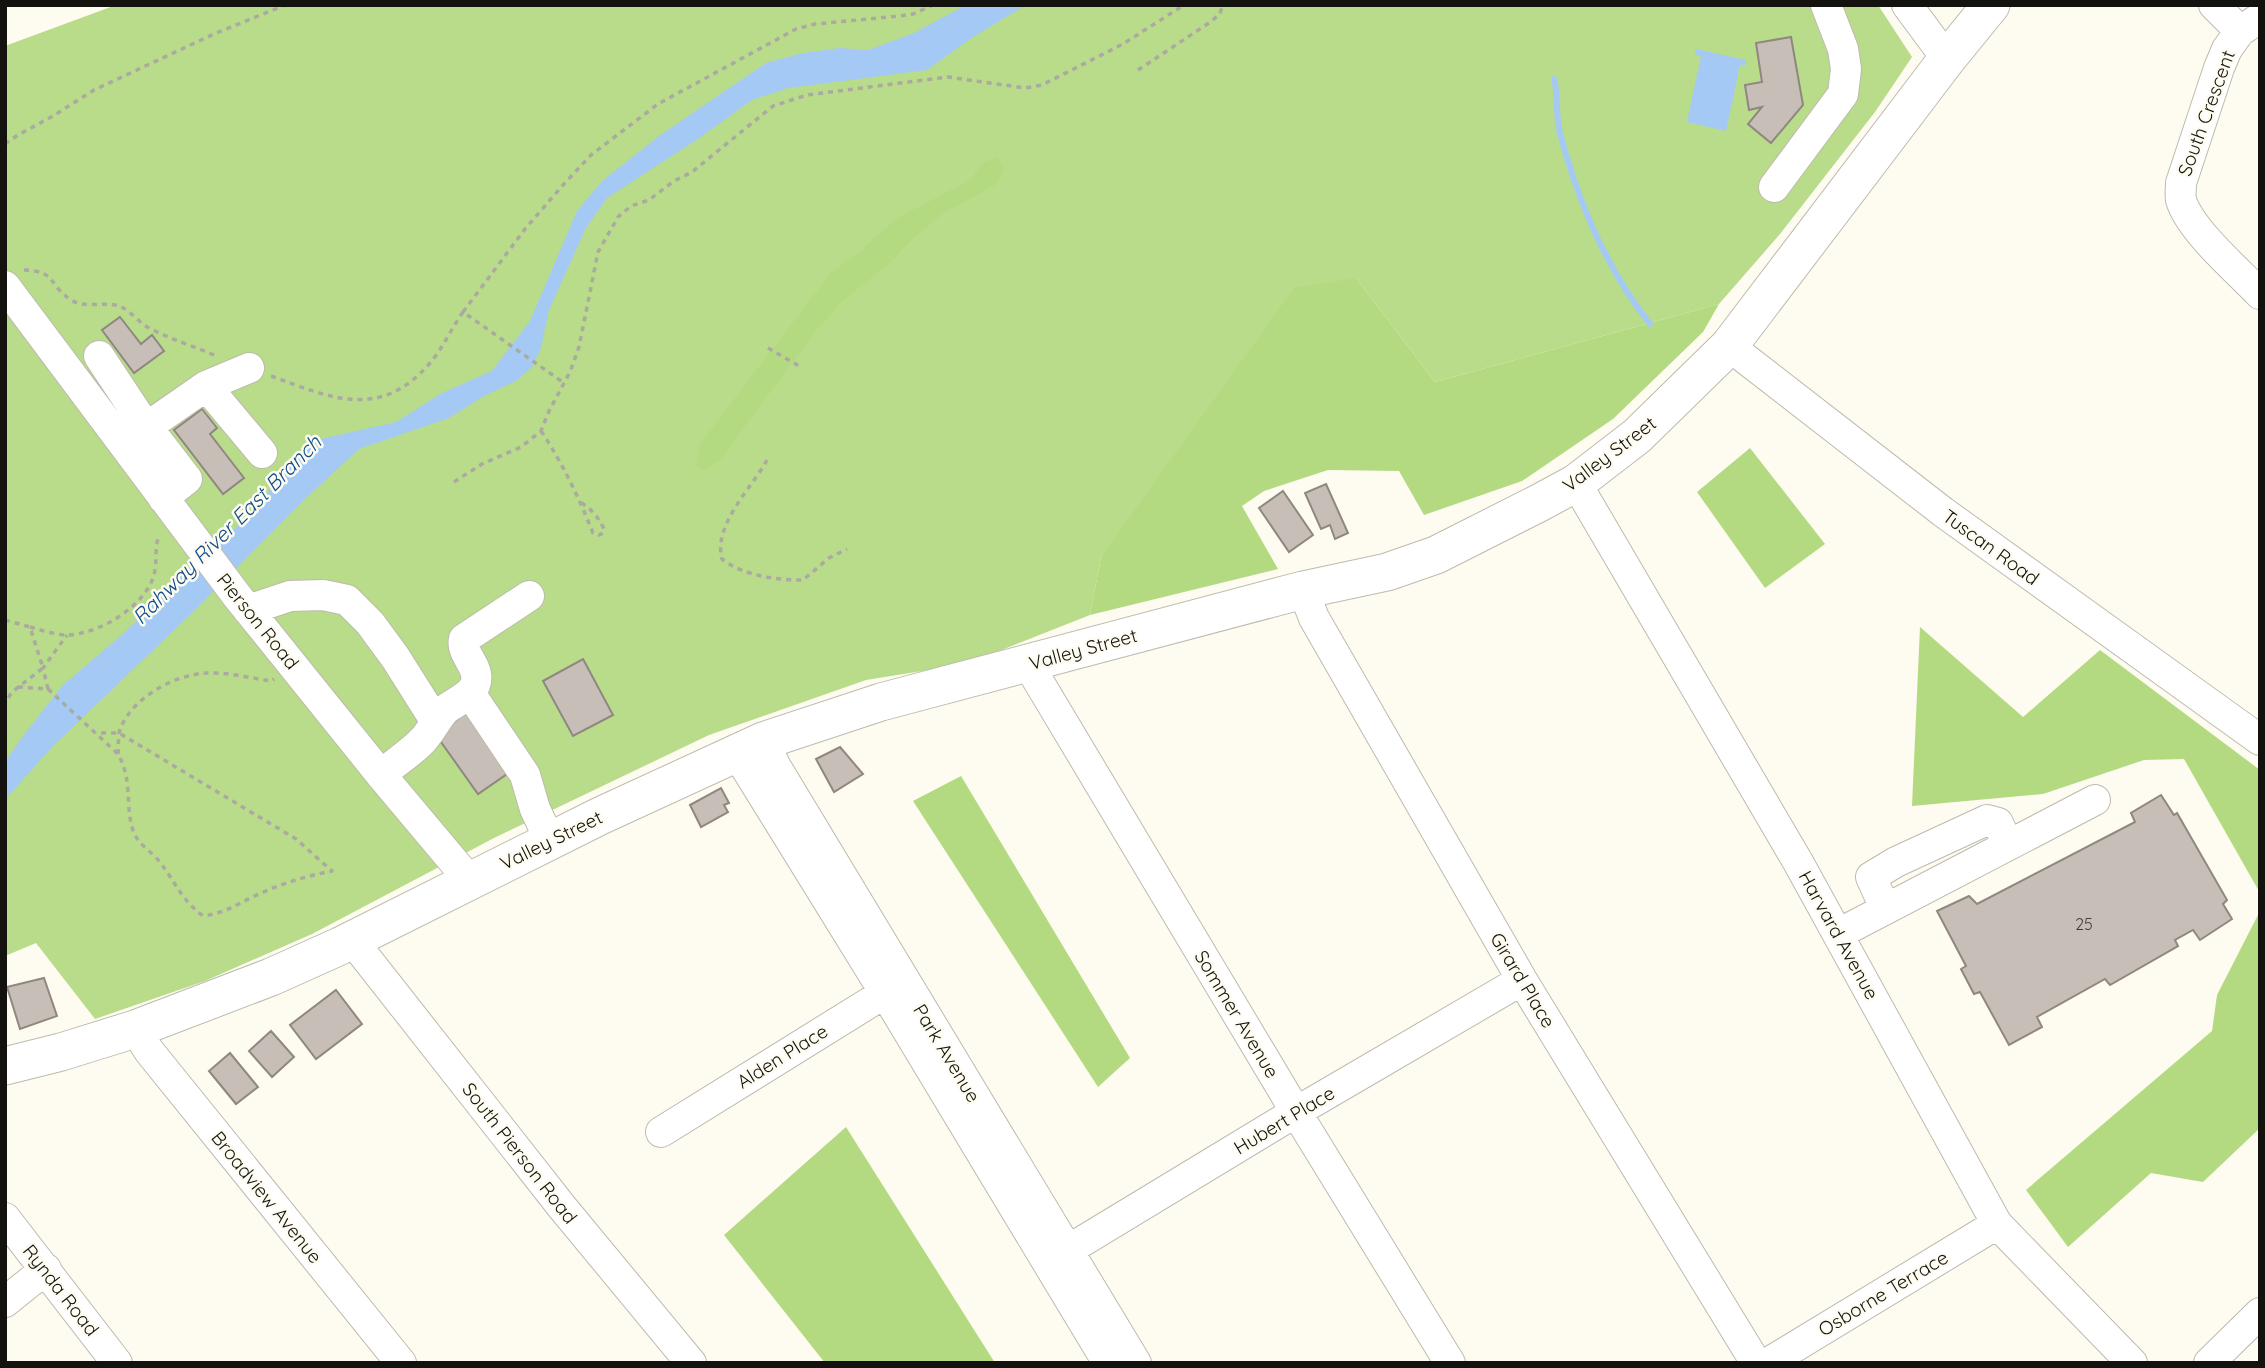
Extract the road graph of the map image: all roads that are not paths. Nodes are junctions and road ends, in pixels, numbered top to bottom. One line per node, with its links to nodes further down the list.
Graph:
1 (1826, 5): 7 (street)
2 (1908, 5): 6 (street)
3 (1991, 5): 6 (main road, Valley Street)
4 (2214, 5): 5 (street)
5 (2250, 25): 9 (street, South Crescent)
6 (1947, 59): 10 (main road, Valley Street)
7 (1774, 187)
8 (13, 278): 15 (street, Pierson Road)
9 (2260, 293)
10 (1728, 346): 17 (main road, Valley Street); 25 (street, Tuscan Road)
11 (99, 356): 14 (street)
12 (249, 369): 13 (street)
13 (206, 386): 14 (street); 16 (street)
14 (143, 422): 15 (street); 18 (street)
15 (118, 438): 18 (street, Pierson Road)
16 (262, 453)
17 (1576, 483): 19 (main road, Valley Street); 33 (street, Harvard Avenue)
18 (163, 498): 21 (street, Pierson Road)
19 (1303, 590): 22 (main road, Valley Street); 35 (street, Girard Place)
20 (529, 596): 23 (street)
21 (243, 603): 24 (street); 27 (street, Pierson Road)
22 (1028, 664): 26 (main road, Valley Street); 39 (street, Sommer Avenue)
23 (470, 693): 24 (street); 29 (street)
24 (436, 722): 27 (street)
25 (2260, 740)
26 (750, 746): 29 (main road, Valley Street); 36 (street, Park Avenue)
27 (381, 775): 31 (street, Pierson Road)
28 (2095, 800): 30 (street)
29 (550, 841): 31 (main road, Valley Street)
30 (2008, 845): 32 (street); 32 (street)
31 (470, 881): 34 (main road, Valley Street)
32 (1885, 908): 33 (street)
33 (1838, 934): 42 (street, Harvard Avenue)
34 (352, 940): 37 (main road, Valley Street); 49 (street, South Pierson Road)
35 (1522, 980): 39 (street, Hubert Place); 53 (street, Girard Place)
36 (894, 987): 40 (street, Alden Place); 43 (street, Park Avenue)
37 (135, 1029): 38 (main road, Valley Street); 48 (street, Broadview Avenue)
38 (5, 1066)
39 (1296, 1112): 43 (street, Hubert Place); 52 (street, Sommer Avenue)
40 (661, 1132)
41 (5, 1218): 44 (street, Rynda Road)
42 (1997, 1224): 54 (street, Osborne Terrace); 55 (street, Harvard Avenue)
43 (1057, 1257): 50 (street, Park Avenue); 51 (street, Park Avenue)
44 (46, 1269): 45 (street); 47 (street, Rynda Road)
45 (5, 1302)
46 (2260, 1314): 56 (street)
47 (117, 1363)
48 (401, 1363)
49 (691, 1363)
50 (1108, 1363)
51 (1136, 1363)
52 (1450, 1363)
53 (1756, 1363)
54 (1769, 1363)
55 (2132, 1363)
56 (2209, 1363)

